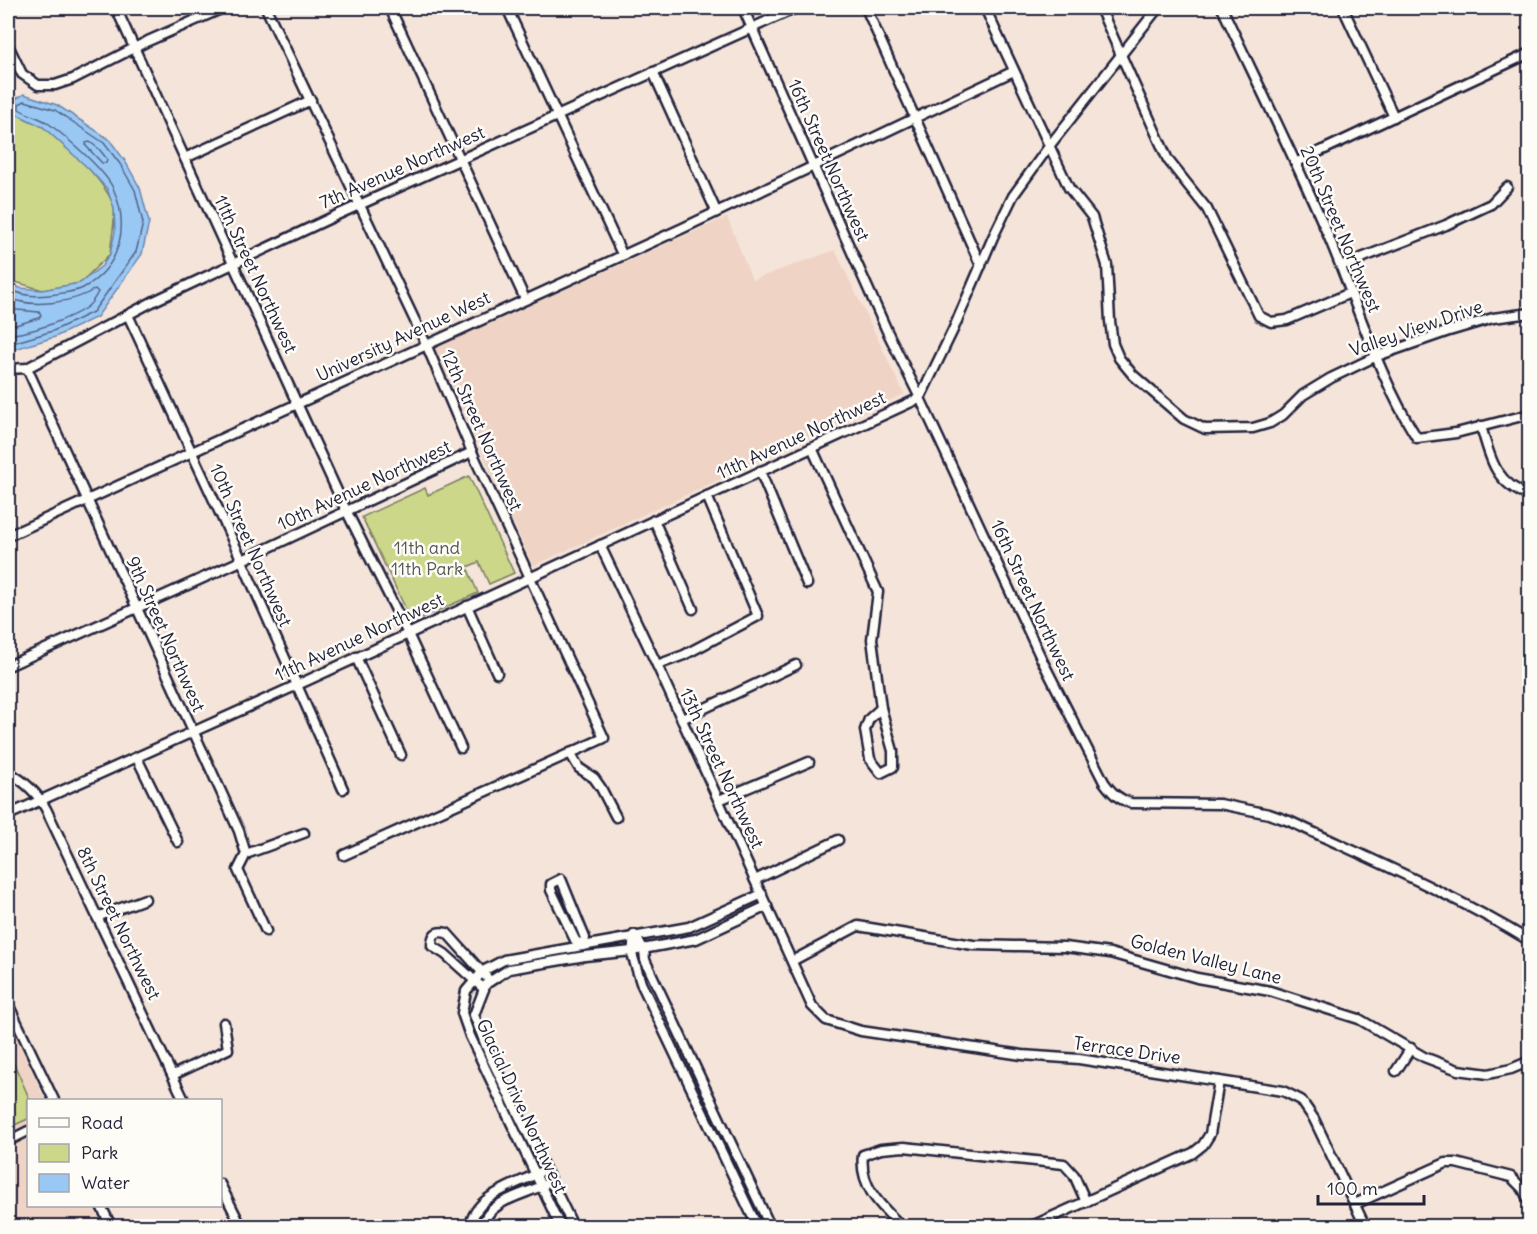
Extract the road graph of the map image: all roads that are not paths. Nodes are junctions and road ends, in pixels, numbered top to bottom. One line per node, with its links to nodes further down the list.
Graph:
1 (116, 8): 16 (street, 11th Street Northwest)
2 (223, 8): 16 (street)
3 (266, 8): 21 (street, 12th Street Northwest)
4 (390, 8): 27 (street)
5 (507, 8): 22 (street)
6 (743, 8): 14 (street, 16th Street Northwest)
7 (796, 8): 14 (street, 7th Avenue Northwest)
8 (866, 8): 24 (street)
9 (985, 8): 19 (street, Valley View Drive)
10 (1100, 8): 18 (street)
11 (1158, 8): 18 (street)
12 (1222, 8): 28 (street, 20th Street Northwest)
13 (1343, 8): 23 (street)
14 (753, 28): 20 (street, 7th Avenue Northwest); 29 (street, 16th Street Northwest)
15 (8, 45): 16 (street)
16 (135, 48): 26 (street, 11th Street Northwest)
17 (1530, 53): 23 (street)
18 (1121, 54): 25 (street); 37 (street)
19 (1014, 71): 24 (street, University Avenue West); 25 (street, Valley View Drive)
20 (653, 72): 22 (street, 7th Avenue Northwest); 32 (street)
21 (311, 100): 26 (street); 31 (street, 12th Street Northwest)
22 (557, 116): 27 (street, 7th Avenue Northwest); 33 (street)
23 (1394, 117): 28 (street)
24 (917, 118): 29 (street, University Avenue West); 35 (street)
25 (1050, 145): 35 (street); 42 (street, Valley View Drive)
26 (185, 158): 34 (street, 11th Street Northwest)
27 (460, 159): 31 (street, 7th Avenue Northwest); 38 (street)
28 (1295, 163): 36 (street, 20th Street Northwest)
29 (814, 167): 32 (street, University Avenue West); 45 (street, 16th Street Northwest)
30 (1507, 187): 36 (street)
31 (360, 204): 34 (street, 7th Avenue Northwest); 41 (street, 12th Street Northwest)
32 (716, 211): 33 (street, University Avenue West)
33 (622, 254): 38 (street, University Avenue West)
34 (234, 265): 40 (street, 7th Avenue Northwest); 46 (street, 11th Street Northwest)
35 (981, 266): 45 (street)
36 (1341, 266): 37 (street, 20th Street Northwest)
37 (1350, 293): 42 (street, 20th Street Northwest)
38 (525, 299): 41 (street, University Avenue West)
39 (1530, 313): 42 (street, Valley View Drive)
40 (128, 315): 43 (street, 7th Avenue Northwest); 50 (street, 10th Street Northwest)
41 (426, 344): 46 (street, University Avenue West); 51 (street, 12th Street Northwest)
42 (1377, 356): 48 (street, 20th Street Northwest)
43 (27, 368): 44 (street); 55 (street, 9th Street Northwest)
44 (8, 369)
45 (920, 398): 49 (street, 11th Avenue Northwest); 99 (street, 16th Street Northwest)
46 (297, 402): 50 (street, University Avenue West); 56 (street, 11th Street Northwest)
47 (1530, 414): 48 (street)
48 (1480, 426): 54 (street)
49 (812, 448): 52 (street, 11th Avenue Northwest); 73 (street)
50 (191, 451): 55 (street, University Avenue West); 60 (street, 10th Street Northwest)
51 (472, 452): 56 (street, 10th Avenue Northwest); 61 (street, 12th Street Northwest)
52 (760, 471): 53 (street, 11th Avenue Northwest); 62 (street)
53 (707, 496): 57 (street, 11th Avenue Northwest); 68 (street)
54 (1530, 496)
55 (87, 499): 58 (street, University Avenue West); 64 (street, 9th Street Northwest)
56 (348, 511): 60 (street, 10th Avenue Northwest); 66 (street, 11th Street Northwest)
57 (654, 520): 59 (street, 11th Avenue Northwest); 65 (street)
58 (8, 536)
59 (600, 546): 61 (street, 11th Avenue Northwest); 68 (street, 13th Street Northwest)
60 (241, 561): 64 (street, 10th Avenue Northwest); 72 (street, 10th Street Northwest)
61 (530, 578): 63 (street, 11th Avenue Northwest); 77 (street, 12th Street Northwest)
62 (807, 584)
63 (467, 606): 66 (street, 11th Avenue Northwest); 71 (street)
64 (135, 607): 70 (street, 10th Avenue Northwest); 75 (street, 9th Street Northwest)
65 (693, 609)
66 (408, 634): 67 (street, 11th Avenue Northwest); 76 (street, 11th Street Northwest)
67 (356, 657): 72 (street, 11th Avenue Northwest); 78 (street)
68 (657, 665): 74 (street, 13th Street Northwest)
69 (796, 665): 74 (street)
70 (8, 666)
71 (497, 673)
72 (296, 685): 75 (street, 11th Avenue Northwest); 82 (street, 10th Street Northwest)
73 (881, 708): 73 (street)
74 (682, 719): 84 (street, 13th Street Northwest)
75 (192, 732): 79 (street, 11th Avenue Northwest); 90 (street, 9th Street Northwest)
76 (461, 748)
77 (570, 753): 86 (street); 91 (street)
78 (401, 755)
79 (137, 758): 83 (street, 11th Avenue Northwest); 89 (street)
80 (809, 762): 84 (street)
81 (8, 772): 83 (street, 8th Street Northwest)
82 (343, 789)
83 (41, 799): 85 (street, 11th Avenue Northwest); 96 (street, 8th Street Northwest)
84 (719, 800): 92 (street, 13th Street Northwest)
85 (8, 815)
86 (616, 817)
87 (304, 833): 90 (street)
88 (838, 840): 92 (street)
89 (178, 842)
90 (246, 854): 97 (street, 9th Street Northwest)
91 (344, 855)
92 (755, 880): 93 (street, 13th Street Northwest)
93 (762, 894): 95 (street, 13th Street Northwest); 98 (street, Glacial Drive Northwest)
94 (145, 899): 96 (street)
95 (767, 906): 101 (street); 104 (street, 13th Street Northwest)
96 (97, 918): 115 (street, 8th Street Northwest)
97 (266, 931)
98 (634, 936): 100 (street, Glacial Drive Northwest); 101 (street); 102 (street)
99 (1530, 941)
100 (582, 946): 100 (street); 103 (street); 105 (street, Glacial Drive Northwest)
101 (644, 949): 102 (street); 137 (street)
102 (632, 951): 103 (street); 136 (street)
103 (585, 956): 107 (street)
104 (792, 961): 110 (street, 13th Street Northwest); 112 (street, Golden Valley Lane)
105 (483, 971): 106 (street, Glacial Drive Northwest); 106 (street); 107 (street)
106 (475, 981): 108 (street); 122 (street, Glacial Drive Northwest)
107 (490, 981): 108 (street)
108 (484, 989): 121 (street)
109 (8, 1004): 117 (street)
110 (812, 1006): 116 (street, Terrace Drive)
111 (224, 1023): 115 (street)
112 (1411, 1048): 113 (street, Golden Valley Lane); 114 (street)
113 (1530, 1061)
114 (1396, 1071)
115 (173, 1075): 118 (street, 8th Street Northwest)
116 (1219, 1081): 126 (street); 128 (street, Terrace Drive)
117 (53, 1099)
118 (183, 1099)
119 (27, 1132): 120 (street)
120 (8, 1141)
121 (546, 1169): 122 (street); 123 (street)
122 (535, 1174): 124 (street, Glacial Drive Northwest); 132 (street)
123 (551, 1181): 124 (street); 135 (street)
124 (541, 1186): 133 (street); 134 (street, Glacial Drive Northwest)
125 (222, 1188): 131 (street)
126 (1086, 1202): 138 (street); 139 (street)
127 (1530, 1203): 128 (street)
128 (1355, 1204): 140 (street, Terrace Drive)
129 (101, 1207): 130 (street)
130 (111, 1227)
131 (241, 1227)
132 (470, 1227)
133 (482, 1227)
134 (560, 1227)
135 (573, 1227)
136 (757, 1227)
137 (770, 1227)
138 (901, 1227)
139 (1032, 1227)
140 (1365, 1227)

